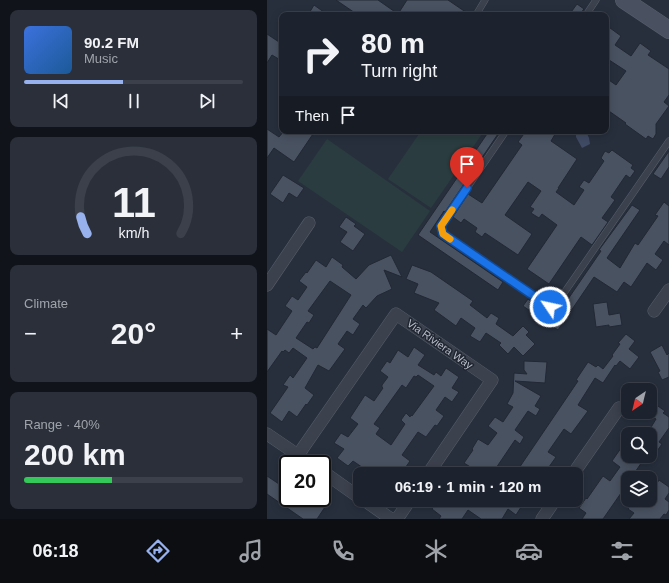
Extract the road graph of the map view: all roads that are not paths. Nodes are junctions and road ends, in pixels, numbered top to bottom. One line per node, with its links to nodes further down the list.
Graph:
1 (485, 0): 4 (lane)
2 (596, 0): 5 (lane)
3 (625, 0): 6 (main road)
4 (478, 12)
5 (588, 12)
6 (669, 30)
7 (504, 134): 8 (lane)
8 (669, 141)
9 (309, 223): 10 (street)
10 (267, 285)
11 (669, 290): 12 (street)
12 (654, 312)
13 (619, 408): 17 (street)
14 (267, 434): 15 (street)
15 (298, 455): 16 (street, Via Riviera Way)
16 (433, 467)
17 (578, 467)
18 (331, 477): 19 (street)
19 (353, 493)
20 (373, 507): 23 (street)
21 (405, 507): 24 (street)
22 (550, 507): 25 (street)
23 (391, 519)
24 (397, 519)
25 (542, 519)

